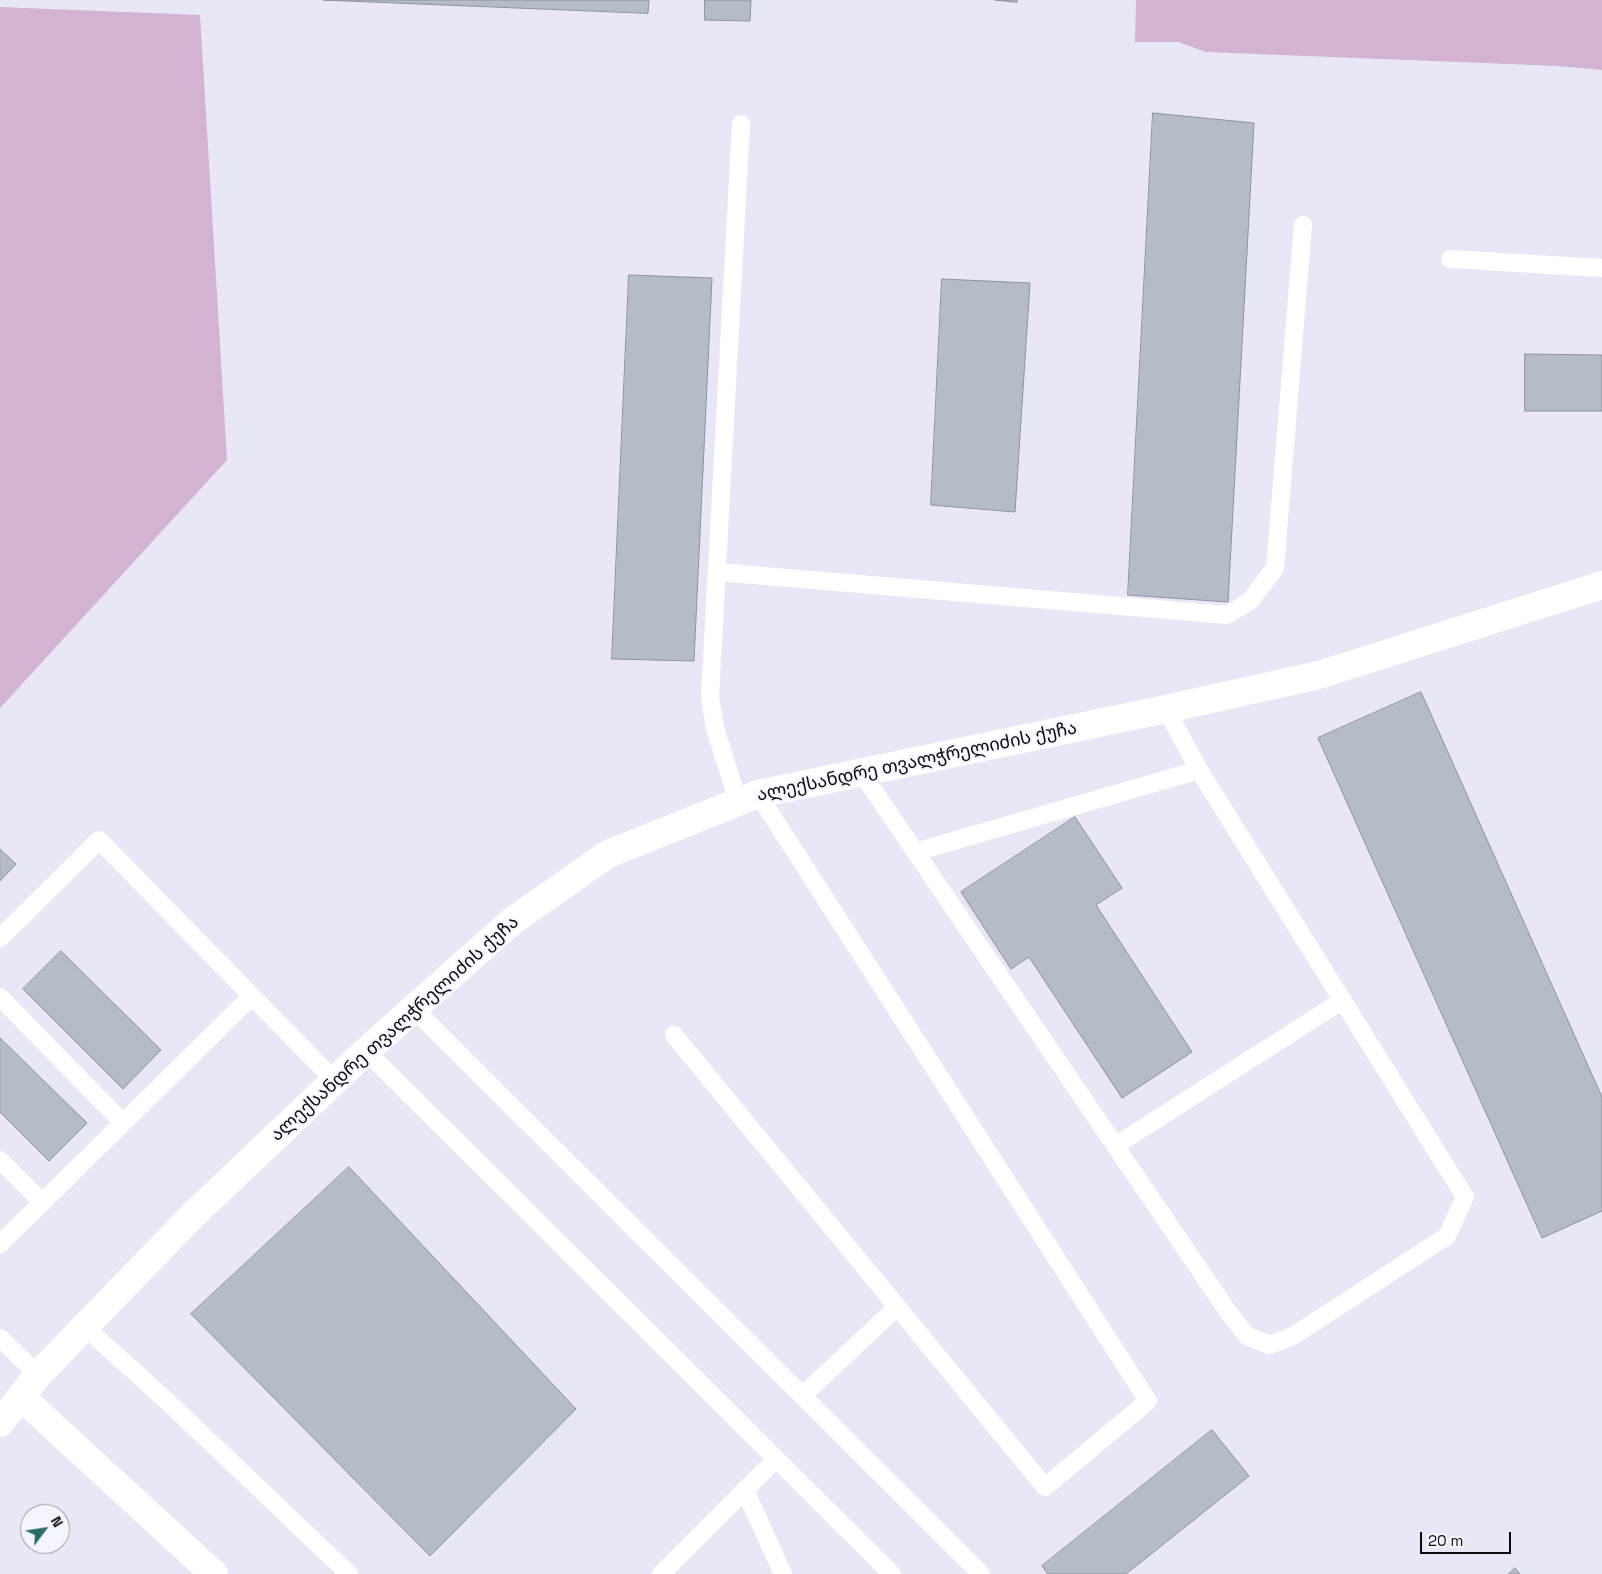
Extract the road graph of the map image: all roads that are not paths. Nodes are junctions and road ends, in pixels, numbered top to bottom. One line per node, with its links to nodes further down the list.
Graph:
1 (741, 124): 5 (lane)
2 (1303, 225): 5 (lane)
3 (1450, 259): 4 (lane)
4 (1602, 268)
5 (717, 572): 10 (lane)
6 (1602, 585): 7 (street, ალექსანდრე თვალჭრელიძის ქუჩა)
7 (1166, 709): 8 (lane); 9 (street, ალექსანდრე თვალჭრელიძის ქუჩა)
8 (1199, 770): 11 (lane); 15 (lane)
9 (862, 772): 10 (street, ალექსანდრე თვალჭრელიძის ქუჩა); 11 (lane)
10 (748, 798): 16 (street, ალექსანდრე თვალჭრელიძის ქუჩა); 25 (lane)
11 (915, 852): 21 (lane)
12 (0, 938): 13 (lane)
13 (252, 996): 19 (lane); 20 (lane)
14 (0, 997): 20 (lane)
15 (1343, 1000): 21 (lane); 21 (lane)
16 (413, 1008): 18 (street, ალექსანდრე თვალჭრელიძის ქუჩა); 30 (lane)
17 (674, 1035): 25 (lane)
18 (366, 1051): 19 (street, ალექსანდრე თვალჭრელიძის ქუჩა); 32 (lane)
19 (335, 1081): 26 (street, ალექსანდრე თვალჭრელიძის ქუჩა)
20 (123, 1122): 23 (lane)
21 (1115, 1146)
22 (0, 1160): 23 (lane)
23 (42, 1202): 24 (lane)
24 (0, 1244)
25 (897, 1307): 30 (lane)
26 (85, 1327): 28 (street, ალექსანდრე თვალჭრელიძის ქუჩა); 35 (lane)
27 (0, 1338): 28 (lane)
28 (38, 1375): 29 (street, ალექსანდრე თვალჭრელიძის ქუჩა)
29 (21, 1396): 31 (street, ალექსანდრე თვალჭრელიძის ქუჩა); 34 (street)
30 (802, 1396): 39 (lane)
31 (0, 1423)
32 (776, 1458): 33 (lane); 38 (lane)
33 (745, 1490): 36 (lane); 37 (lane)
34 (214, 1574)
35 (349, 1574)
36 (661, 1574)
37 (783, 1574)
38 (892, 1574)
39 (981, 1574)

